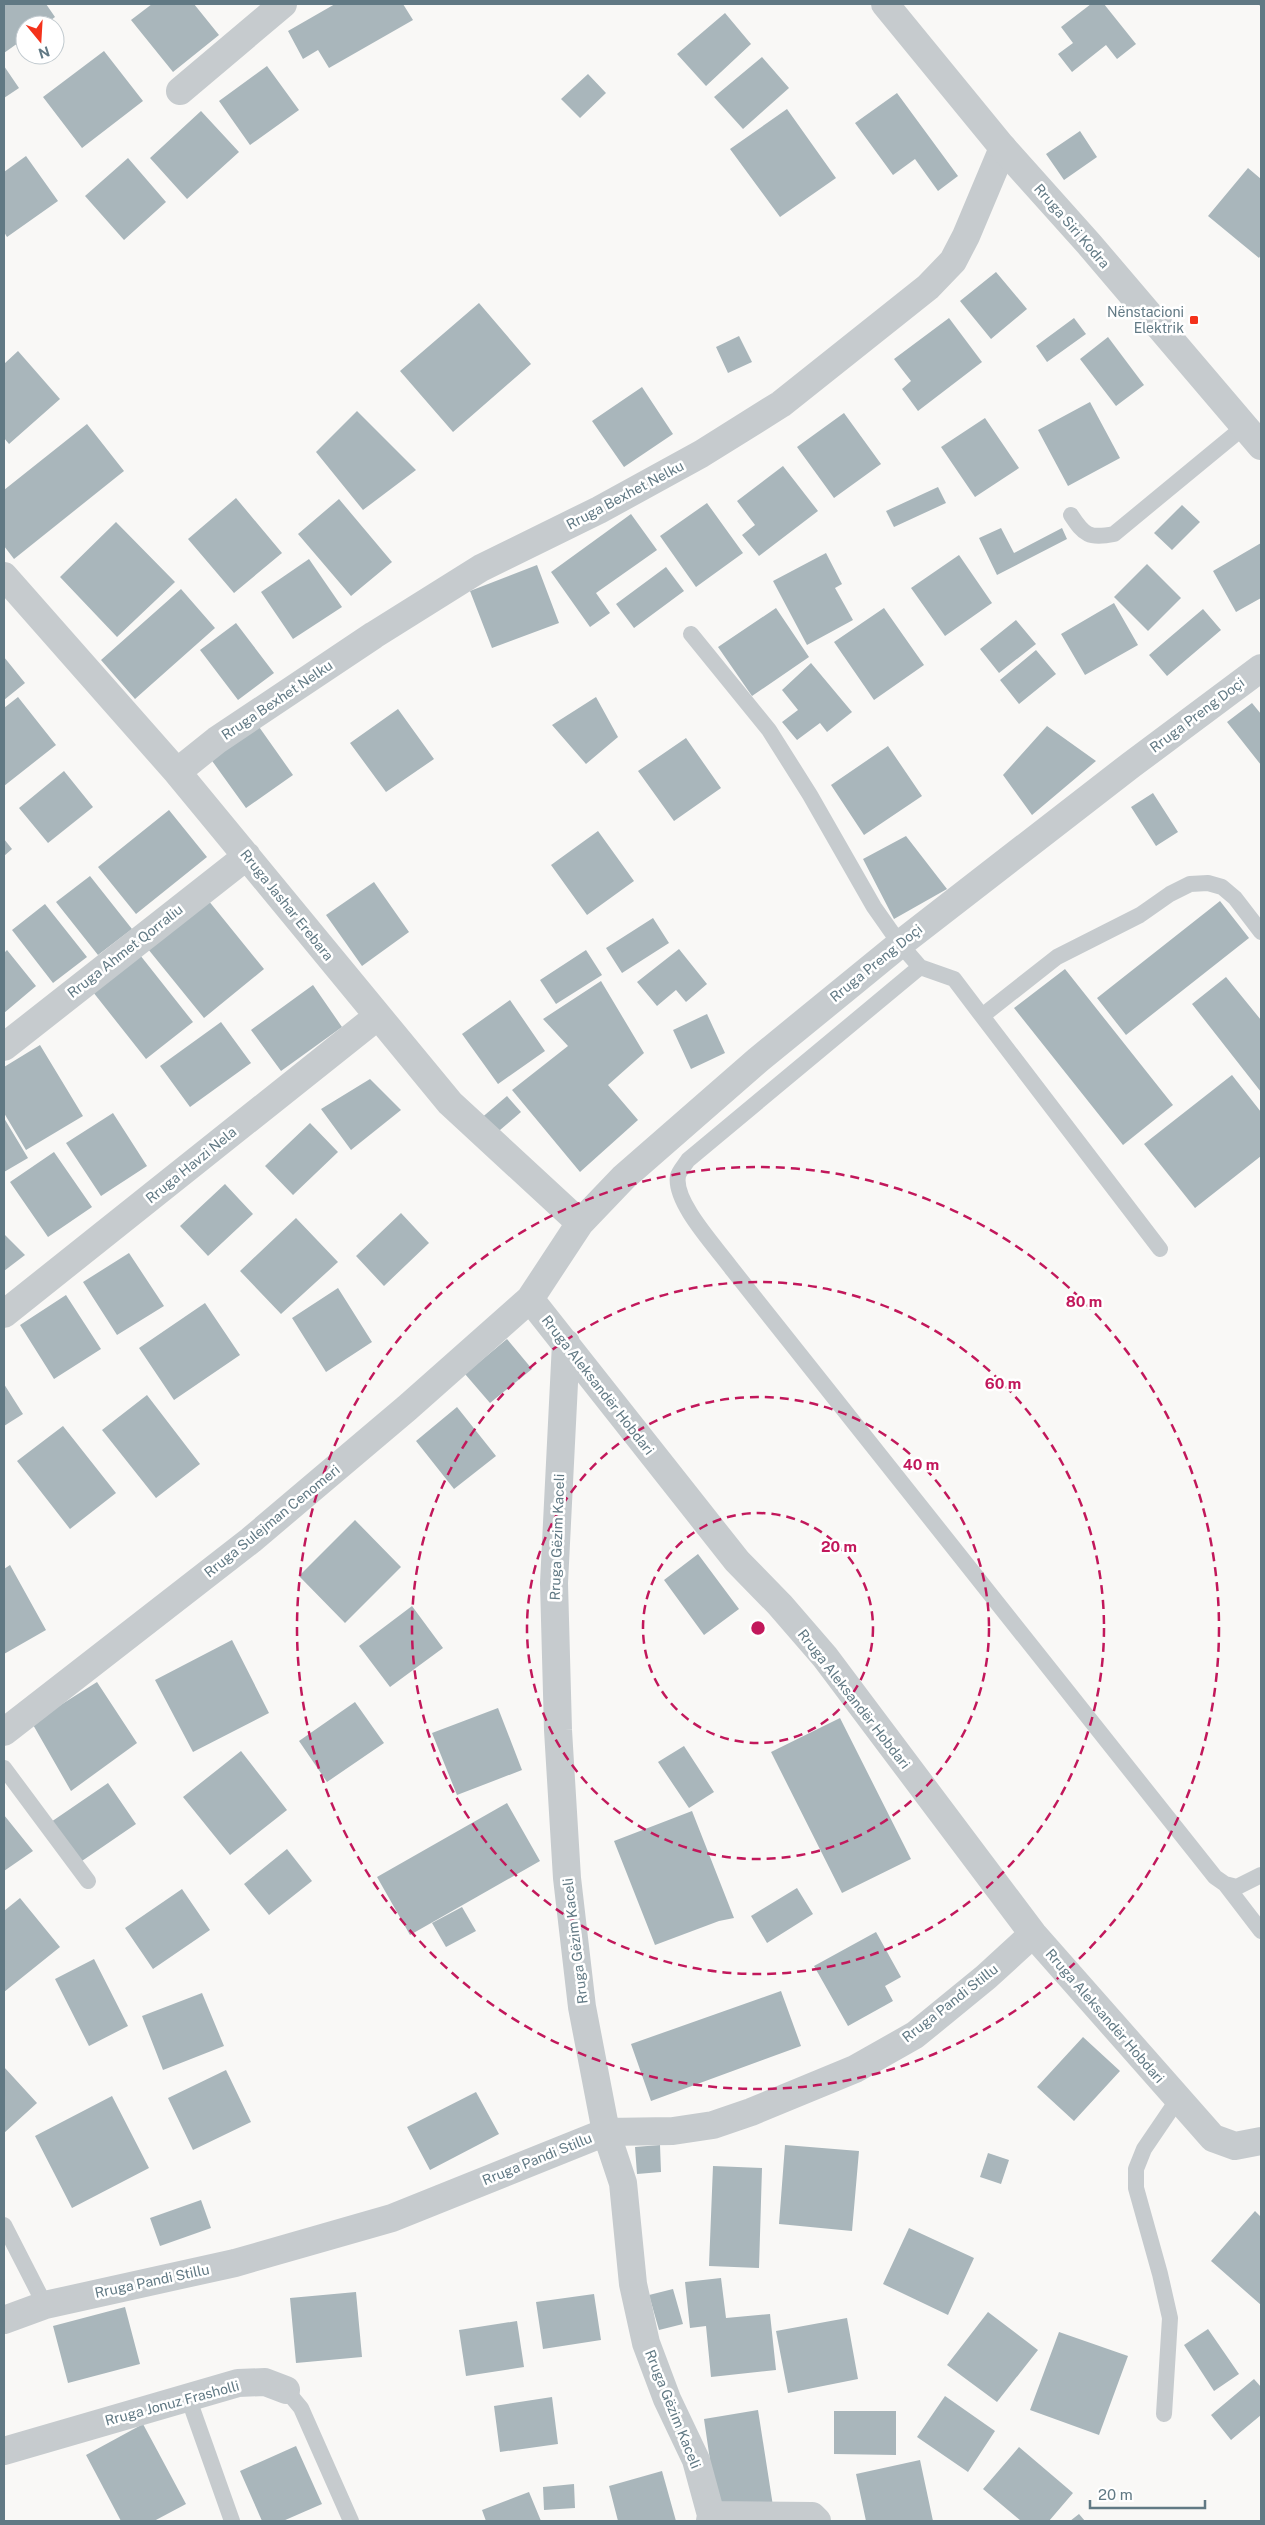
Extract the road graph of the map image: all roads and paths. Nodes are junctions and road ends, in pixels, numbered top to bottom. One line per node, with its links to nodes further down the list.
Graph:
1 (283, 4): 3 (street)
2 (885, 4): 4 (street, Rruga Siri Kodra)
3 (180, 91)
4 (1003, 148): 5 (street, Rruga Siri Kodra); 10 (street, Rruga Bexhet Nelku)
5 (1253, 436): 6 (lane)
6 (1071, 514)
7 (4, 576): 10 (street, Rruga Jashar Erebara)
8 (692, 634): 13 (lane)
9 (1261, 668): 13 (street, Rruga Preng Doçi)
10 (177, 772): 11 (street, Rruga Jashar Erebara)
11 (247, 856): 15 (street, Rruga Jashar Erebara); 17 (street, Rruga Ahmet Qorraliu)
12 (1261, 932): 16 (lane)
13 (900, 944): 14 (lane); 18 (street, Rruga Preng Doçi)
14 (920, 967): 16 (lane); 27 (lane)
15 (378, 1016): 18 (street, Rruga Jashar Erebara); 21 (street, Rruga Havzi Nela)
16 (982, 1016): 19 (lane)
17 (4, 1047)
18 (580, 1223): 20 (street, Rruga Preng Doçi)
19 (1160, 1249)
20 (530, 1299): 22 (street, Rruga Aleksandër Hobdari); 23 (street, Rruga Sulejman Cenomeri)
21 (4, 1314)
22 (566, 1343): 29 (street, Rruga Aleksandër Hobdari); 31 (street, Rruga Gëzim Kaceli)
23 (4, 1732)
24 (4, 1768): 26 (lane)
25 (1261, 1874): 27 (lane)
26 (88, 1881)
27 (1225, 1884): 28 (lane)
28 (1261, 1931)
29 (1033, 1934): 30 (street, Rruga Aleksandër Hobdari); 31 (street, Rruga Pandi Stillu)
30 (1178, 2099): 32 (street, Rruga Aleksandër Hobdari); 38 (lane)
31 (606, 2132): 34 (street, Rruga Pandi Stillu); 40 (street, Rruga Gëzim Kaceli)
32 (1261, 2141)
33 (4, 2225): 34 (lane)
34 (45, 2305): 35 (street, Rruga Pandi Stillu)
35 (4, 2320)
36 (286, 2390): 37 (street, Rruga Jonuz Frasholli); 42 (lane, Rruga Jonuz Frasholli)
37 (188, 2397): 39 (street, Rruga Jonuz Frasholli); 41 (lane)
38 (1164, 2414)
39 (4, 2451)
40 (710, 2518): 43 (street)
41 (232, 2521)
42 (351, 2521)
43 (817, 2521)

